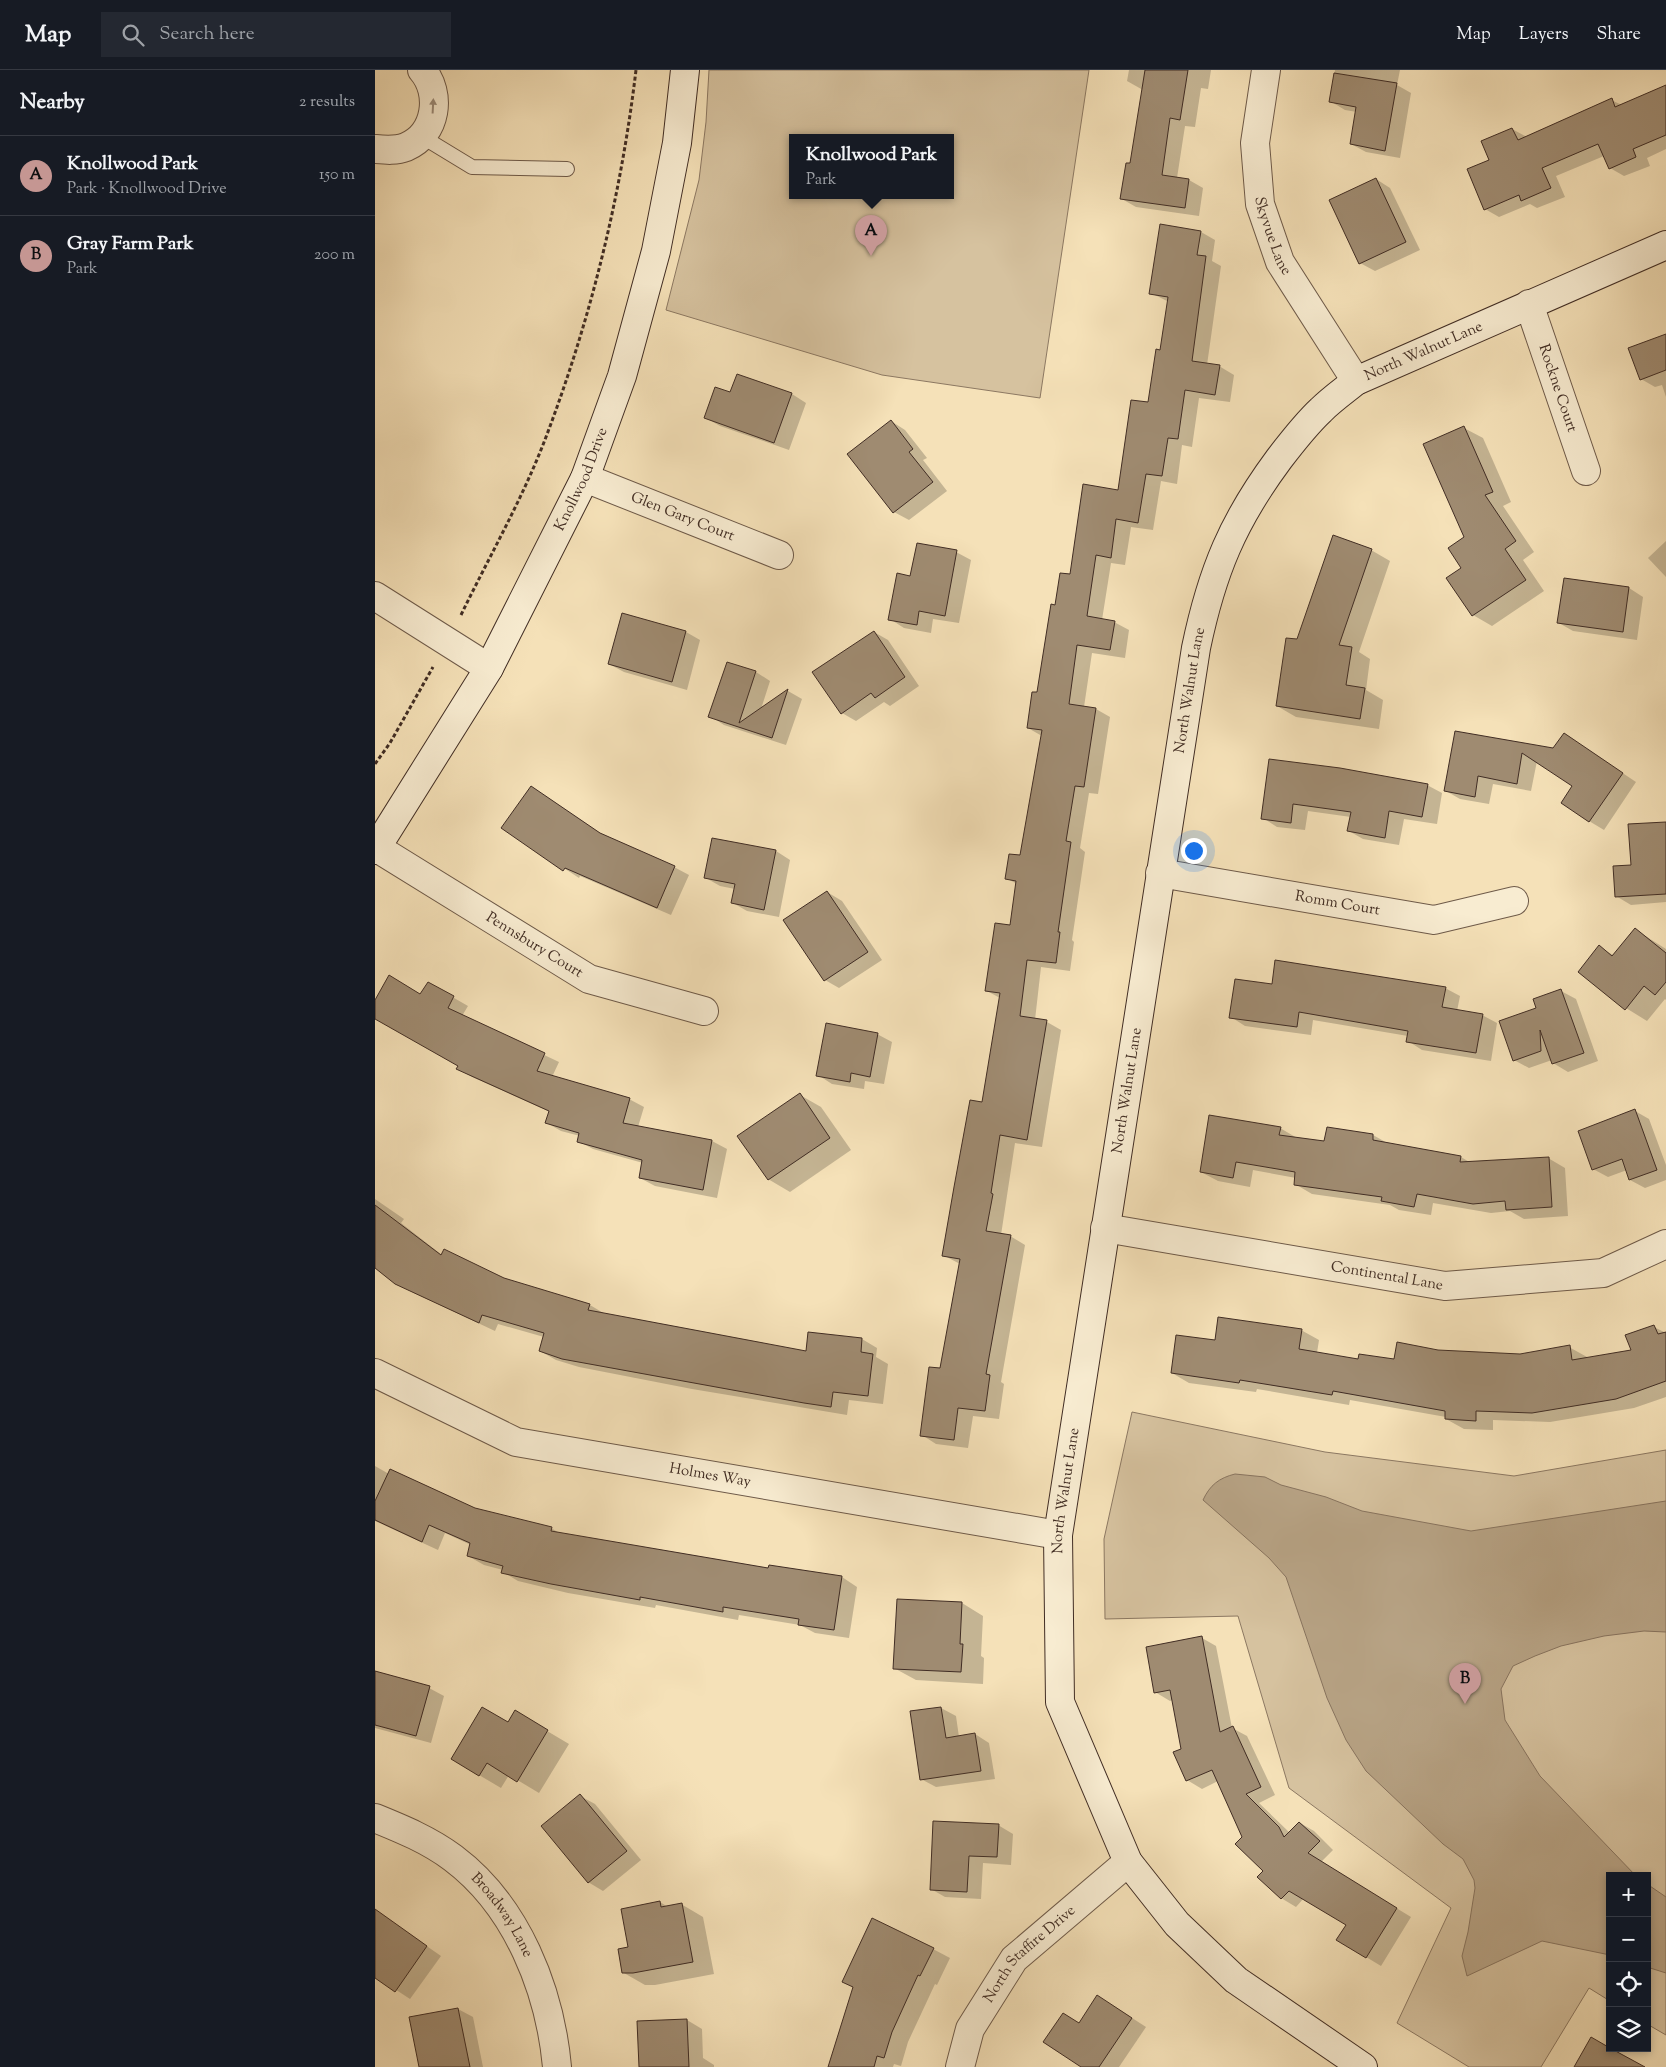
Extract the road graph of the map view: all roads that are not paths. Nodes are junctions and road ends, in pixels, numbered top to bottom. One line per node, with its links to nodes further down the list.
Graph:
1 (685, 70): 11 (street, Knollwood Drive)
2 (1266, 70): 9 (street, Skyvue Lane)
3 (424, 71): 4 (street, one-way to 3)
4 (421, 136): 5 (street); 6 (lane)
5 (375, 149)
6 (567, 169)
7 (1666, 245): 8 (street, North Walnut Lane)
8 (1529, 304): 9 (street, North Walnut Lane); 10 (street, Rockne Court)
9 (1356, 381): 16 (street, North Walnut Lane)
10 (1587, 471)
11 (585, 478): 12 (street, Glen Gary Court); 14 (street, Knollwood Drive)
12 (779, 555)
13 (375, 596): 14 (street)
14 (489, 668): 15 (street, Knollwood Drive)
15 (376, 849): 18 (street, Pennsbury Court)
16 (1161, 873): 17 (street, Romm Court); 19 (street, North Walnut Lane)
17 (1514, 901)
18 (705, 1011)
19 (1105, 1228): 20 (street, Continental Lane); 22 (street, North Walnut Lane)
20 (1666, 1244)
21 (375, 1373): 22 (street, Holmes Way)
22 (1058, 1534): 24 (street, North Walnut Lane)
23 (375, 1818): 25 (street, Broadway Lane)
24 (1128, 1862): 26 (street, North Staffire Drive); 27 (street, North Walnut Lane)
25 (557, 2067)
26 (960, 2067)
27 (1363, 2067)

